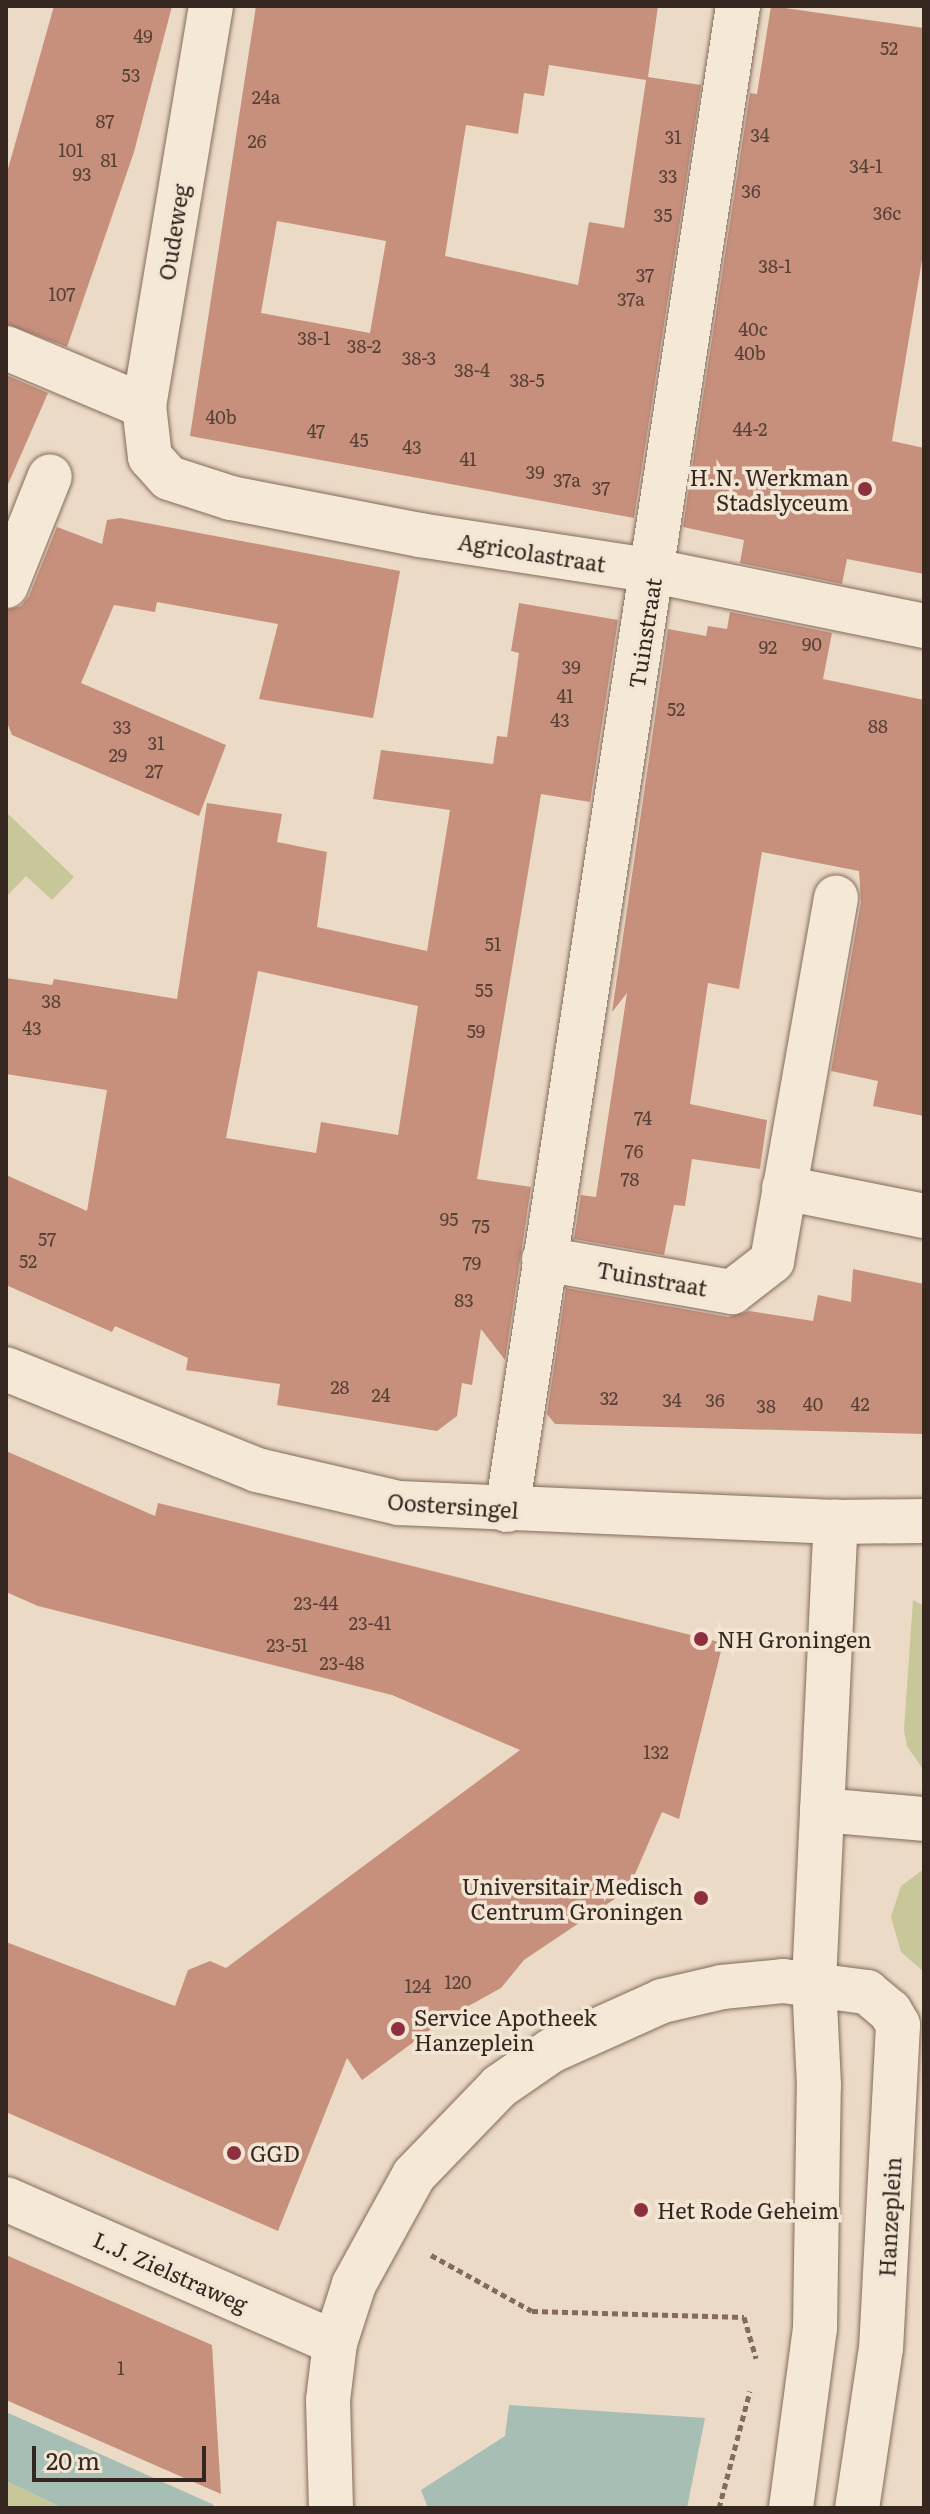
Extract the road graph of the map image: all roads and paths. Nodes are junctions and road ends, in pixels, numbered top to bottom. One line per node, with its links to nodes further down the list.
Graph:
1 (211, 6): 4 (street, Oudeweg)
2 (738, 6): 7 (street, Tuinstraat)
3 (6, 348): 4 (street)
4 (144, 406): 5 (street, Oudeweg)
5 (150, 457): 7 (street, Agricolastraat)
6 (50, 476): 8 (street)
7 (654, 571): 9 (street, Agricolastraat); 13 (street, Tuinstraat)
8 (6, 586)
9 (924, 626)
10 (836, 898): 11 (street, Tuinstraat)
11 (784, 1188): 12 (street); 13 (street, Tuinstraat)
12 (924, 1216)
13 (544, 1259): 15 (street, Tuinstraat)
14 (6, 1369): 15 (street, Oostersingel)
15 (507, 1510): 17 (street, Oostersingel)
16 (924, 1521): 17 (street, Oostersingel)
17 (836, 1522): 18 (street)
18 (822, 1810): 19 (street); 20 (street)
19 (924, 1819)
20 (814, 1982): 22 (street, Hanzeplein); 30 (street); 31 (street, Hanzeplein)
21 (6, 2199): 23 (street, L.J. Zielstraweg)
22 (381, 2228): 23 (street, Hanzeplein); 24 (path)
23 (335, 2343): 28 (street, Hanzeplein)
24 (756, 2361)
25 (753, 2376): 26 (path)
26 (730, 2473): 27 (path); 29 (path)
27 (728, 2489)
28 (331, 2508)
29 (719, 2508)
30 (791, 2508)
31 (857, 2508)

